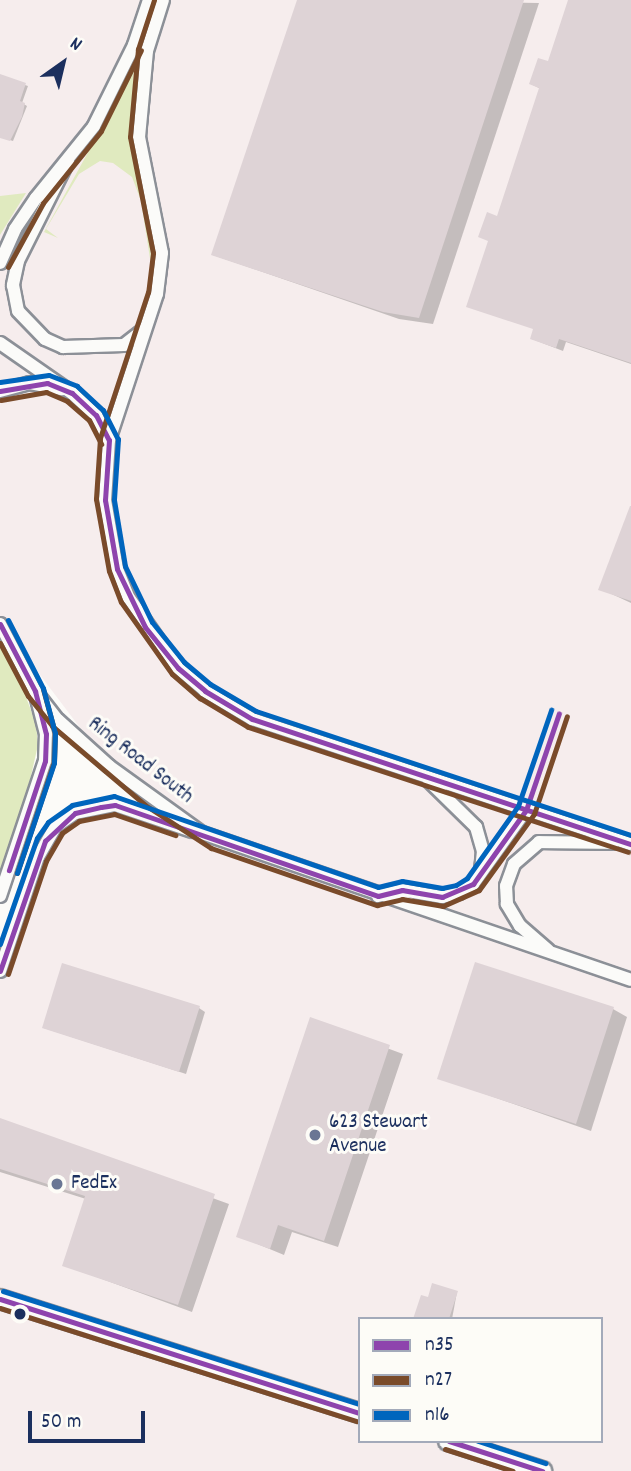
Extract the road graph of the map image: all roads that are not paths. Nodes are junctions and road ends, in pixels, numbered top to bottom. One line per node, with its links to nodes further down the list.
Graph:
1 (149, 0): 3 (street)
2 (163, 0): 5 (street)
3 (68, 161): 4 (street); 5 (street)
4 (0, 263)
5 (146, 326): 9 (street)
6 (0, 343): 8 (street)
7 (0, 391): 8 (street)
8 (72, 393): 9 (street)
9 (109, 440): 12 (street)
10 (0, 624): 11 (street)
11 (35, 691): 14 (street, Ring Road South); 17 (street)
12 (426, 779): 13 (street); 16 (street)
13 (526, 810): 15 (street); 16 (street)
14 (202, 833): 18 (street, Ring Road South); 20 (street)
15 (631, 844): 19 (street)
16 (480, 875): 18 (street)
17 (0, 896)
18 (378, 896): 19 (street, Ring Road South)
19 (553, 954): 21 (street, Ring Road South)
20 (0, 971)
21 (631, 980)
22 (0, 1299): 23 (main road)
23 (358, 1412)
24 (454, 1443): 25 (main road)
25 (542, 1471)

